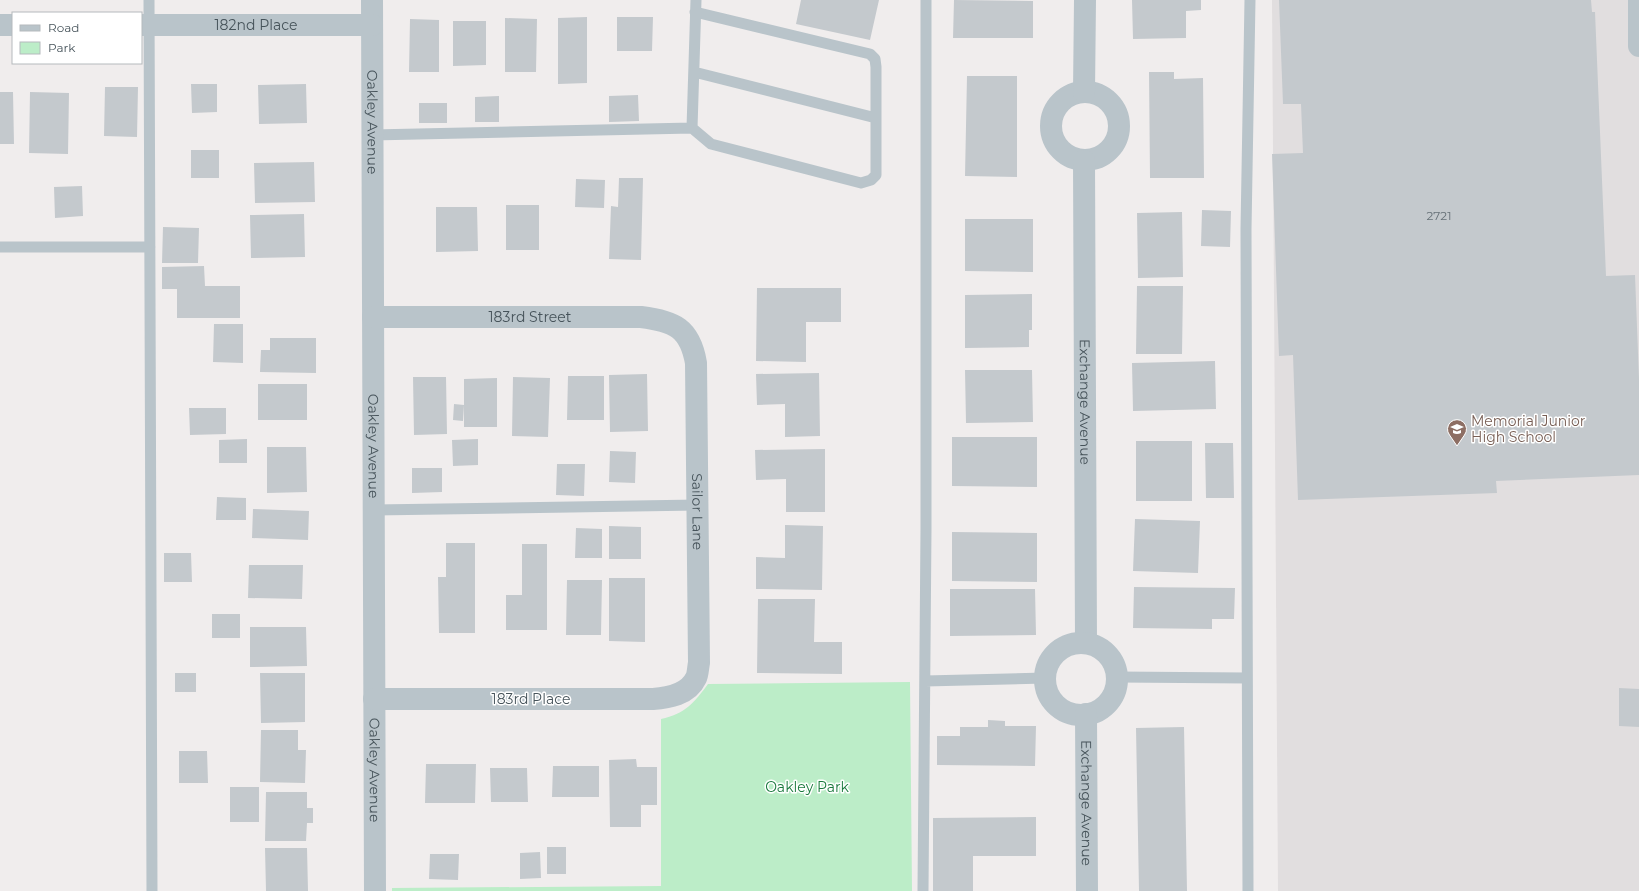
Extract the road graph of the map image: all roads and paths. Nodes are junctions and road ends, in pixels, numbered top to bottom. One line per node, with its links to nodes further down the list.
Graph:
1 (149, 0): 11 (lane)
2 (372, 0): 12 (street, Oakley Avenue)
3 (696, 0): 8 (lane)
4 (926, 0): 30 (lane)
5 (1085, 0): 15 (street)
6 (1250, 0): 29 (lane)
7 (1639, 0): 13 (street)
8 (695, 12): 14 (lane); 16 (lane)
9 (0, 25): 10 (street)
10 (12, 25)
11 (145, 25): 12 (street, 182nd Place); 21 (lane)
12 (372, 25): 18 (street, Oakley Avenue)
13 (1639, 46)
14 (694, 72): 16 (lane); 17 (lane)
15 (1084, 92): 19 (street); 19 (street)
16 (876, 118): 17 (lane)
17 (692, 128): 18 (lane)
18 (372, 135): 22 (street, Oakley Avenue)
19 (1084, 161): 26 (street, Exchange Avenue)
20 (0, 247): 21 (lane)
21 (150, 247): 34 (lane)
22 (373, 318): 23 (street, 183rd Street); 25 (street, Oakley Avenue)
23 (684, 333): 24 (street, Sailor Lane)
24 (698, 505): 25 (lane); 31 (street, Sailor Lane)
25 (374, 510): 32 (street, Oakley Avenue)
26 (1086, 643): 27 (street); 28 (street)
27 (1117, 677): 29 (lane); 33 (street)
28 (1045, 678): 30 (lane); 33 (street)
29 (1247, 678): 38 (lane)
30 (925, 681): 36 (lane)
31 (686, 690): 32 (street, 183rd Place)
32 (374, 699): 35 (street, Oakley Avenue)
33 (1086, 714): 37 (street, Exchange Avenue)
34 (152, 891)
35 (375, 891)
36 (923, 891)
37 (1087, 891)
38 (1248, 891)

